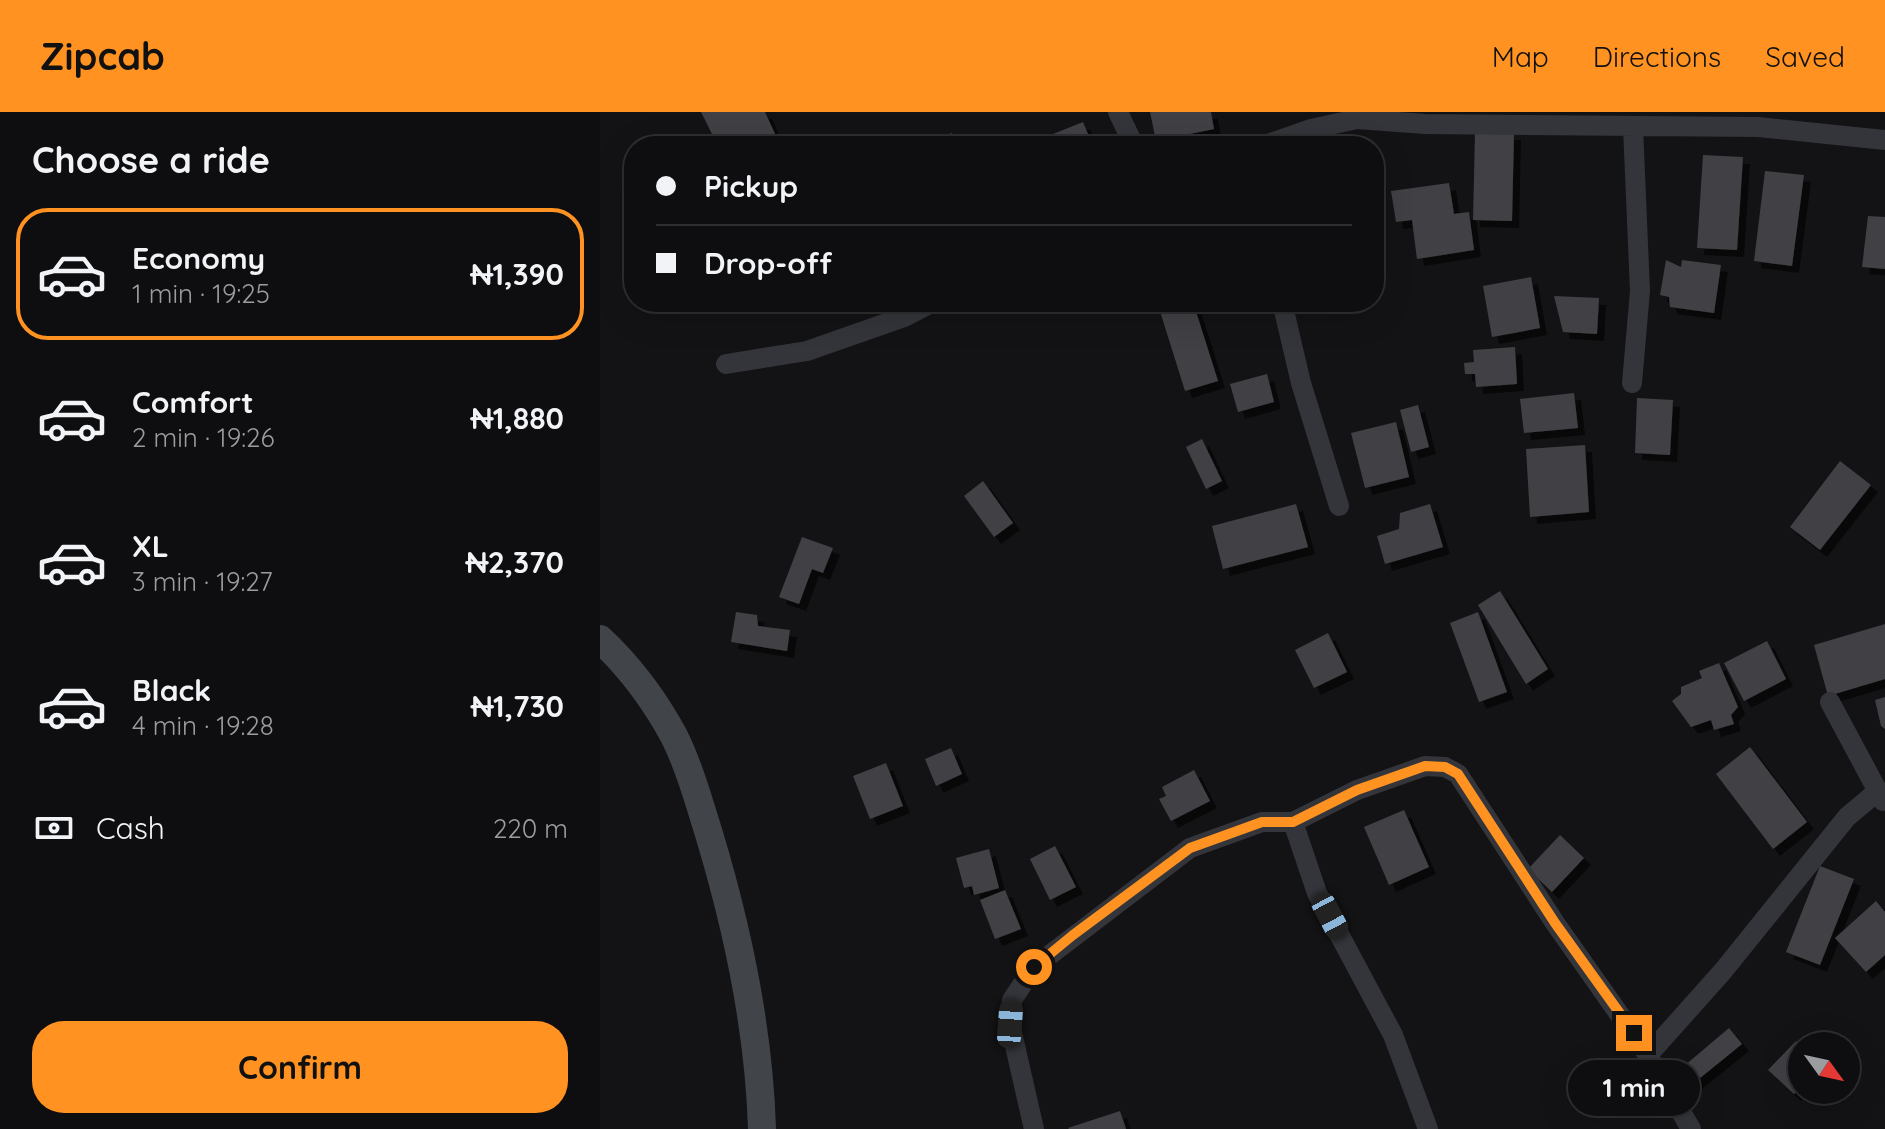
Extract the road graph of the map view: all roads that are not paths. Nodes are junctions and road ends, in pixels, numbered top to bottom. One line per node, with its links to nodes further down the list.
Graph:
1 (1118, 112): 4 (street)
2 (1356, 116): 3 (street); 5 (street)
3 (1633, 127): 6 (street); 10 (street)
4 (1129, 136)
5 (1291, 136)
6 (1885, 140)
7 (914, 312): 9 (street)
8 (1284, 312): 11 (street)
9 (726, 364)
10 (1632, 383)
11 (1339, 506)
12 (600, 639): 17 (main road)
13 (1830, 702): 14 (street)
14 (1882, 798): 16 (street)
15 (1293, 822): 16 (street); 18 (street); 19 (street)
16 (1648, 1055): 20 (street)
17 (762, 1129)
18 (1034, 1129)
19 (1428, 1129)
20 (1691, 1129)

